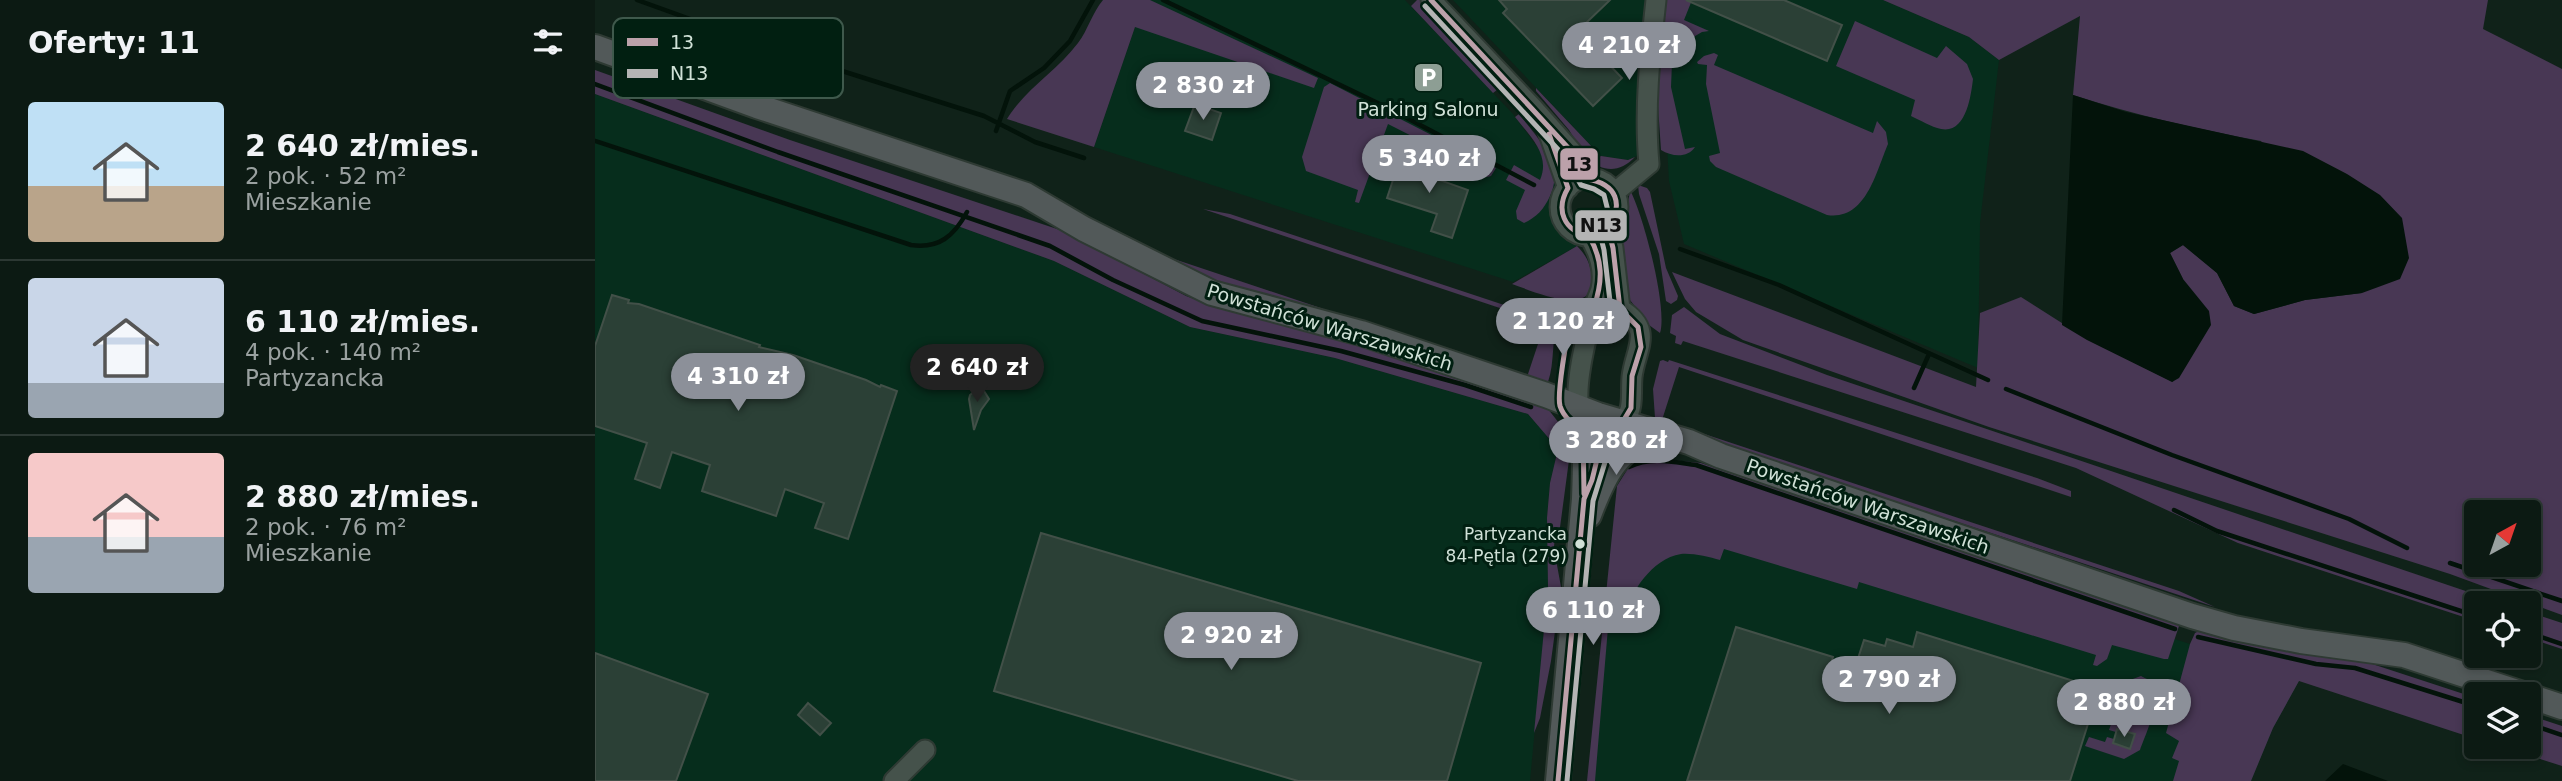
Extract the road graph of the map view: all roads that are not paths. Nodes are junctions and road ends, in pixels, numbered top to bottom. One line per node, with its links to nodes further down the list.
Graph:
1 (1431, 0): 8 (street)
2 (1656, 0): 11 (street)
3 (595, 27): 4 (main road, Powstańców Warszawskich)
4 (613, 43)
5 (595, 47): 6 (main road, Powstańców Warszawskich)
6 (613, 53)
7 (735, 98): 13 (main road, Powstańców Warszawskich)
8 (1545, 123): 9 (street); 10 (street)
9 (1587, 179): 10 (street); 11 (street)
10 (1568, 188): 12 (street)
11 (1614, 193): 12 (street)
12 (1599, 233): 13 (street); 14 (street)
13 (1579, 408): 14 (main road, Powstańców Warszawskich); 16 (main road)
14 (1615, 427): 15 (main road, Powstańców Warszawskich); 16 (main road)
15 (1660, 433): 17 (main road); 18 (main road, Powstańców Warszawskich)
16 (1584, 499): 17 (main road)
17 (1580, 539): 23 (main road)
18 (2487, 682)
19 (2541, 700): 20 (main road, Powstańców Warszawskich)
20 (2562, 707)
21 (925, 750): 22 (street)
22 (894, 781)
23 (1558, 781)

